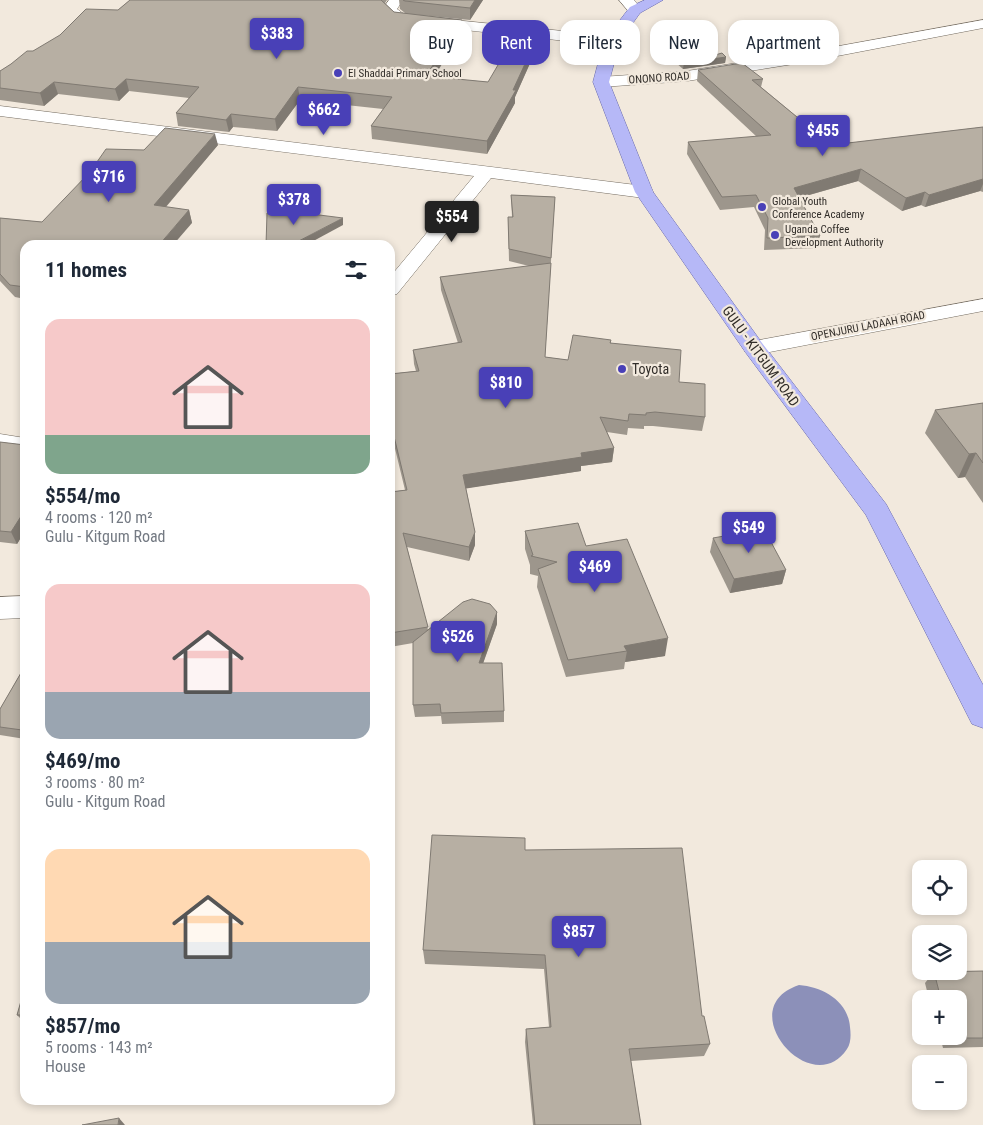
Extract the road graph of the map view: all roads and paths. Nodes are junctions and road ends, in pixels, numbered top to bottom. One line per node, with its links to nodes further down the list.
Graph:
1 (396, 0): 6 (street)
2 (656, 0): 3 (main road)
3 (631, 5): 4 (main road)
4 (623, 20)
5 (983, 24): 8 (street, ONONO ROAD)
6 (560, 36)
7 (606, 65): 8 (main road)
8 (602, 82): 11 (main road, GULU - KITGUM ROAD)
9 (0, 111): 10 (street)
10 (486, 173): 11 (street); 12 (street)
11 (644, 192): 14 (main road, GULU - KITGUM ROAD)
12 (395, 284)
13 (983, 305): 14 (street, OPENJURU LADAAH ROAD)
14 (754, 348): 19 (main road, GULU - KITGUM ROAD)
15 (0, 442): 16 (street)
16 (20, 445)
17 (20, 606): 18 (street)
18 (0, 608)
19 (983, 715)

